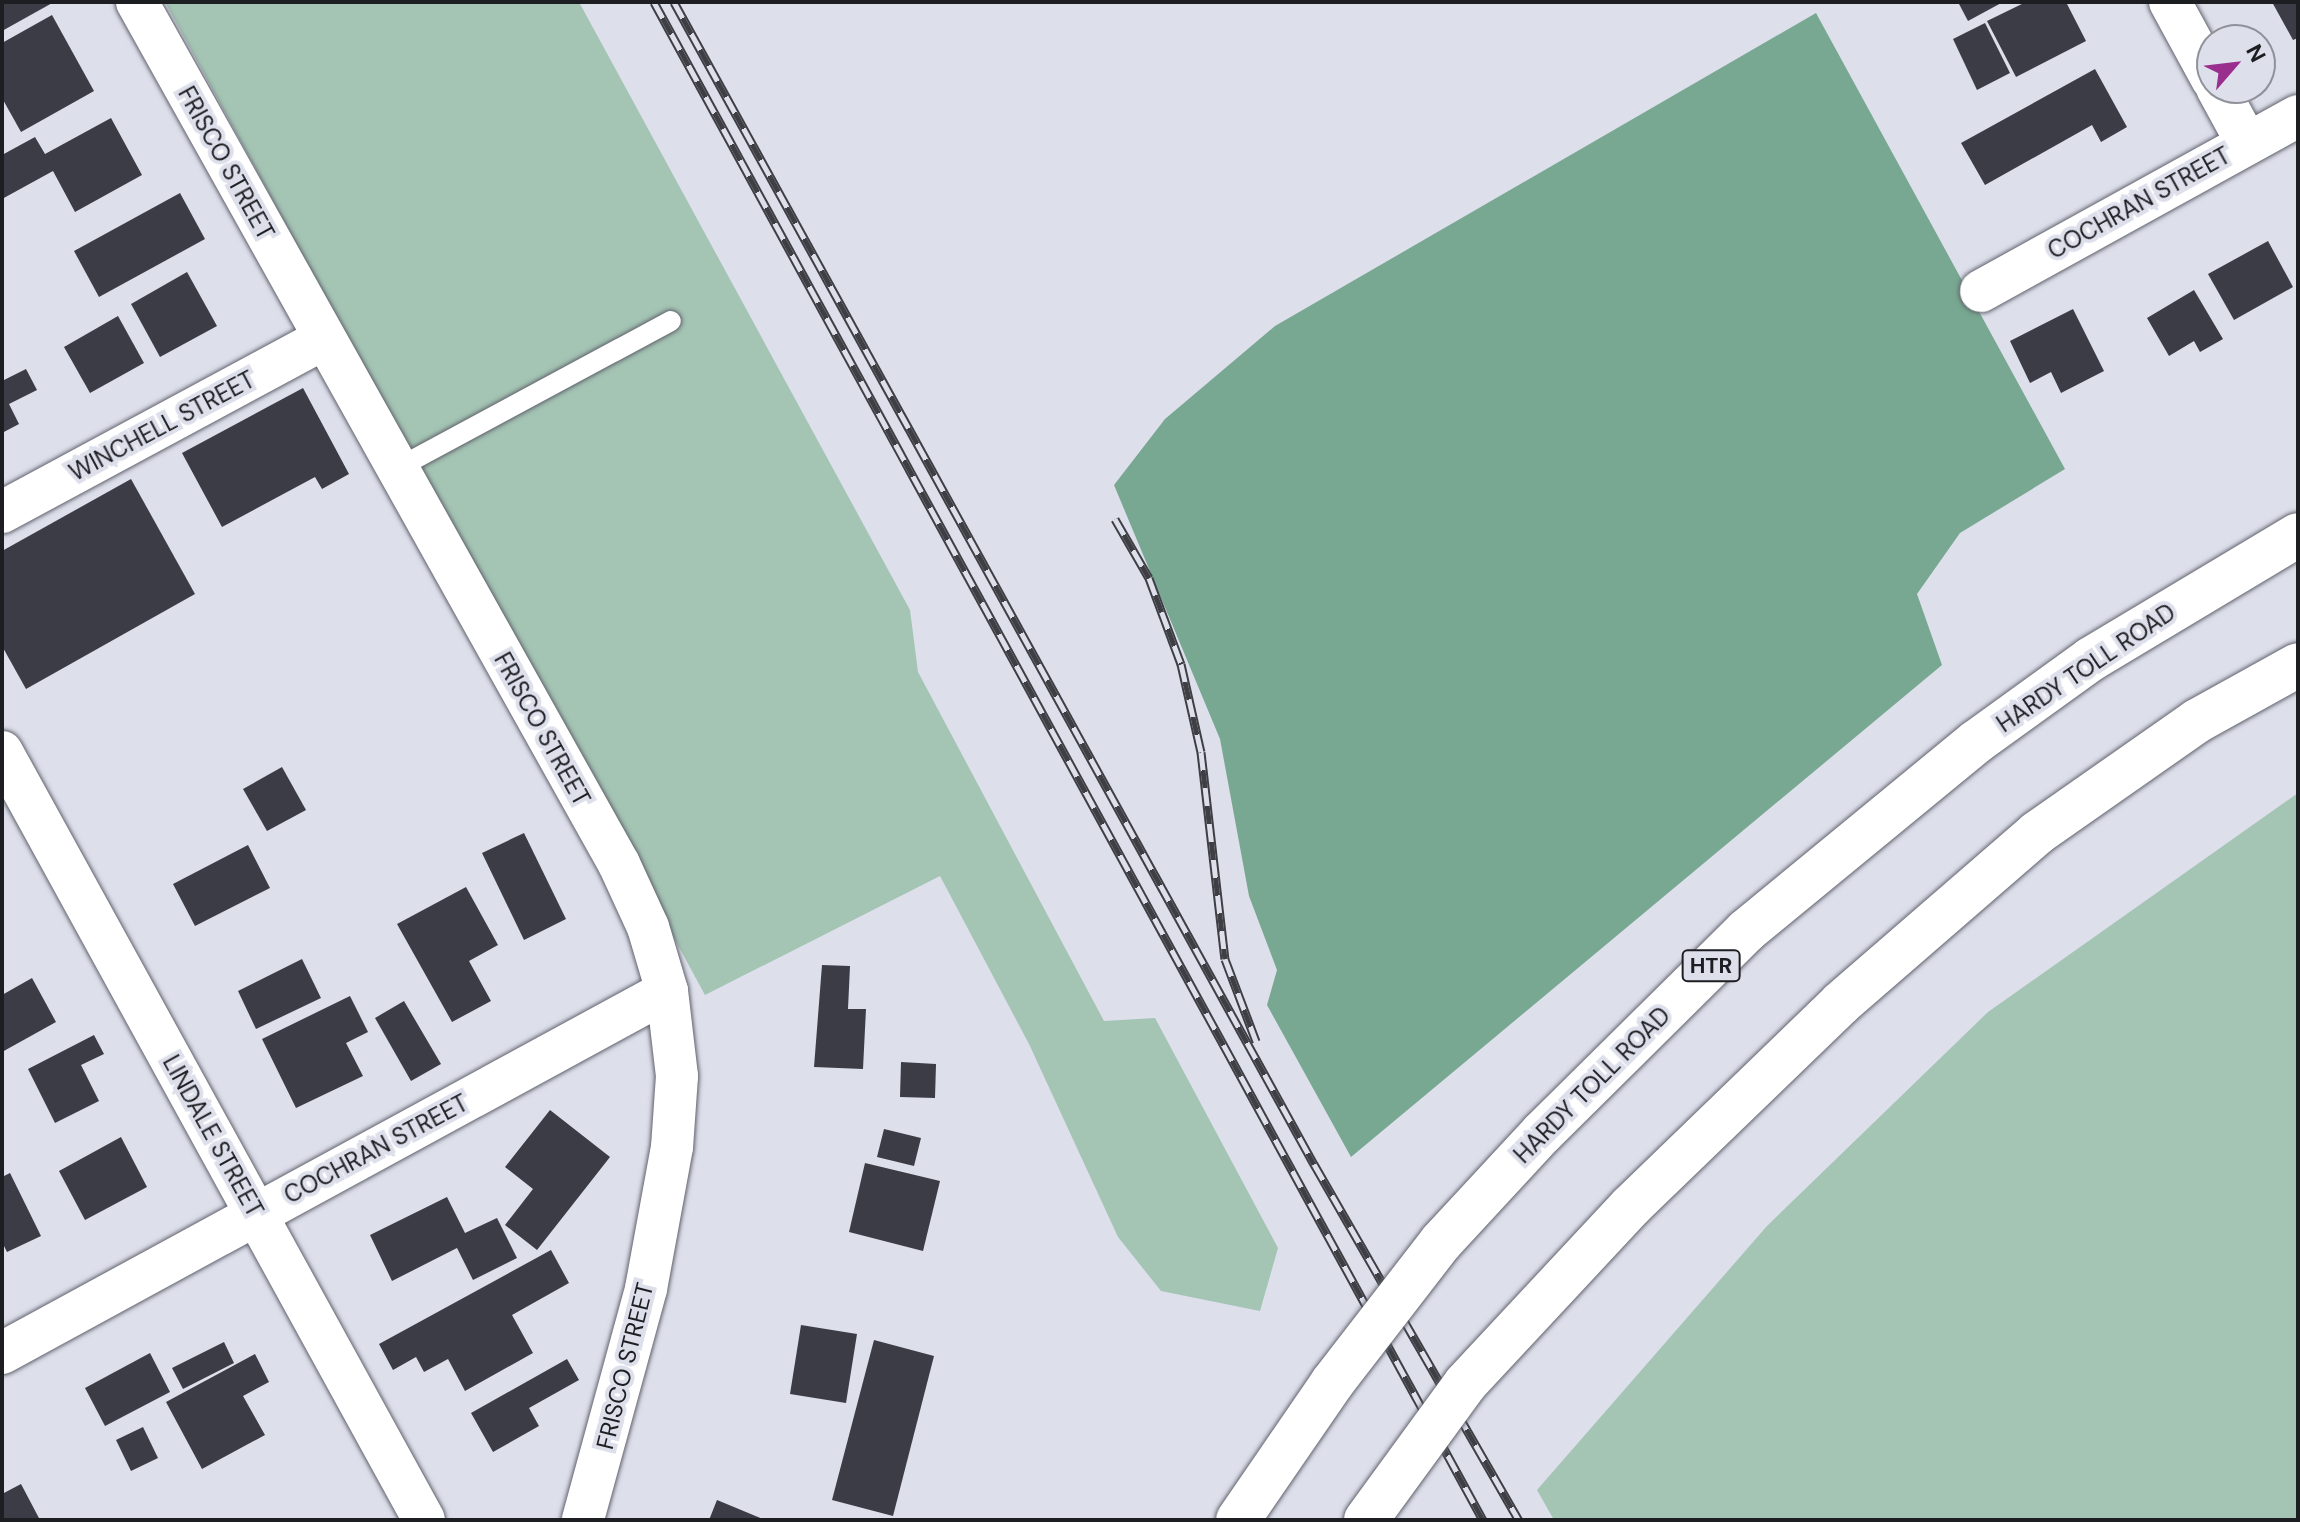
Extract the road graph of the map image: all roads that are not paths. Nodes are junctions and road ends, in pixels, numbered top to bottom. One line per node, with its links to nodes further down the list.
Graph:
1 (137, 2): 9 (street, FRISCO STREET)
2 (2170, 2): 3 (street)
3 (2196, 50)
4 (2226, 104): 6 (street)
5 (2298, 116): 6 (street, COCHRAN STREET)
6 (2247, 143): 7 (street, COCHRAN STREET)
7 (1981, 291)
8 (671, 321): 10 (lane)
9 (323, 339): 10 (street, FRISCO STREET); 11 (street, WINCHELL STREET)
10 (396, 469): 15 (street, FRISCO STREET)
11 (2, 512)
12 (2298, 535): 20 (highway, HARDY TOLL ROAD / HTR, bridge)
13 (2298, 665): 21 (highway, bridge)
14 (2, 752): 16 (street, LINDALE STREET)
15 (667, 991): 16 (street, COCHRAN STREET); 19 (street, FRISCO STREET)
16 (256, 1214): 17 (street, COCHRAN STREET); 18 (street, LINDALE STREET)
17 (2, 1353)
18 (424, 1520)
19 (583, 1520)
20 (1238, 1520)
21 (1366, 1520)

